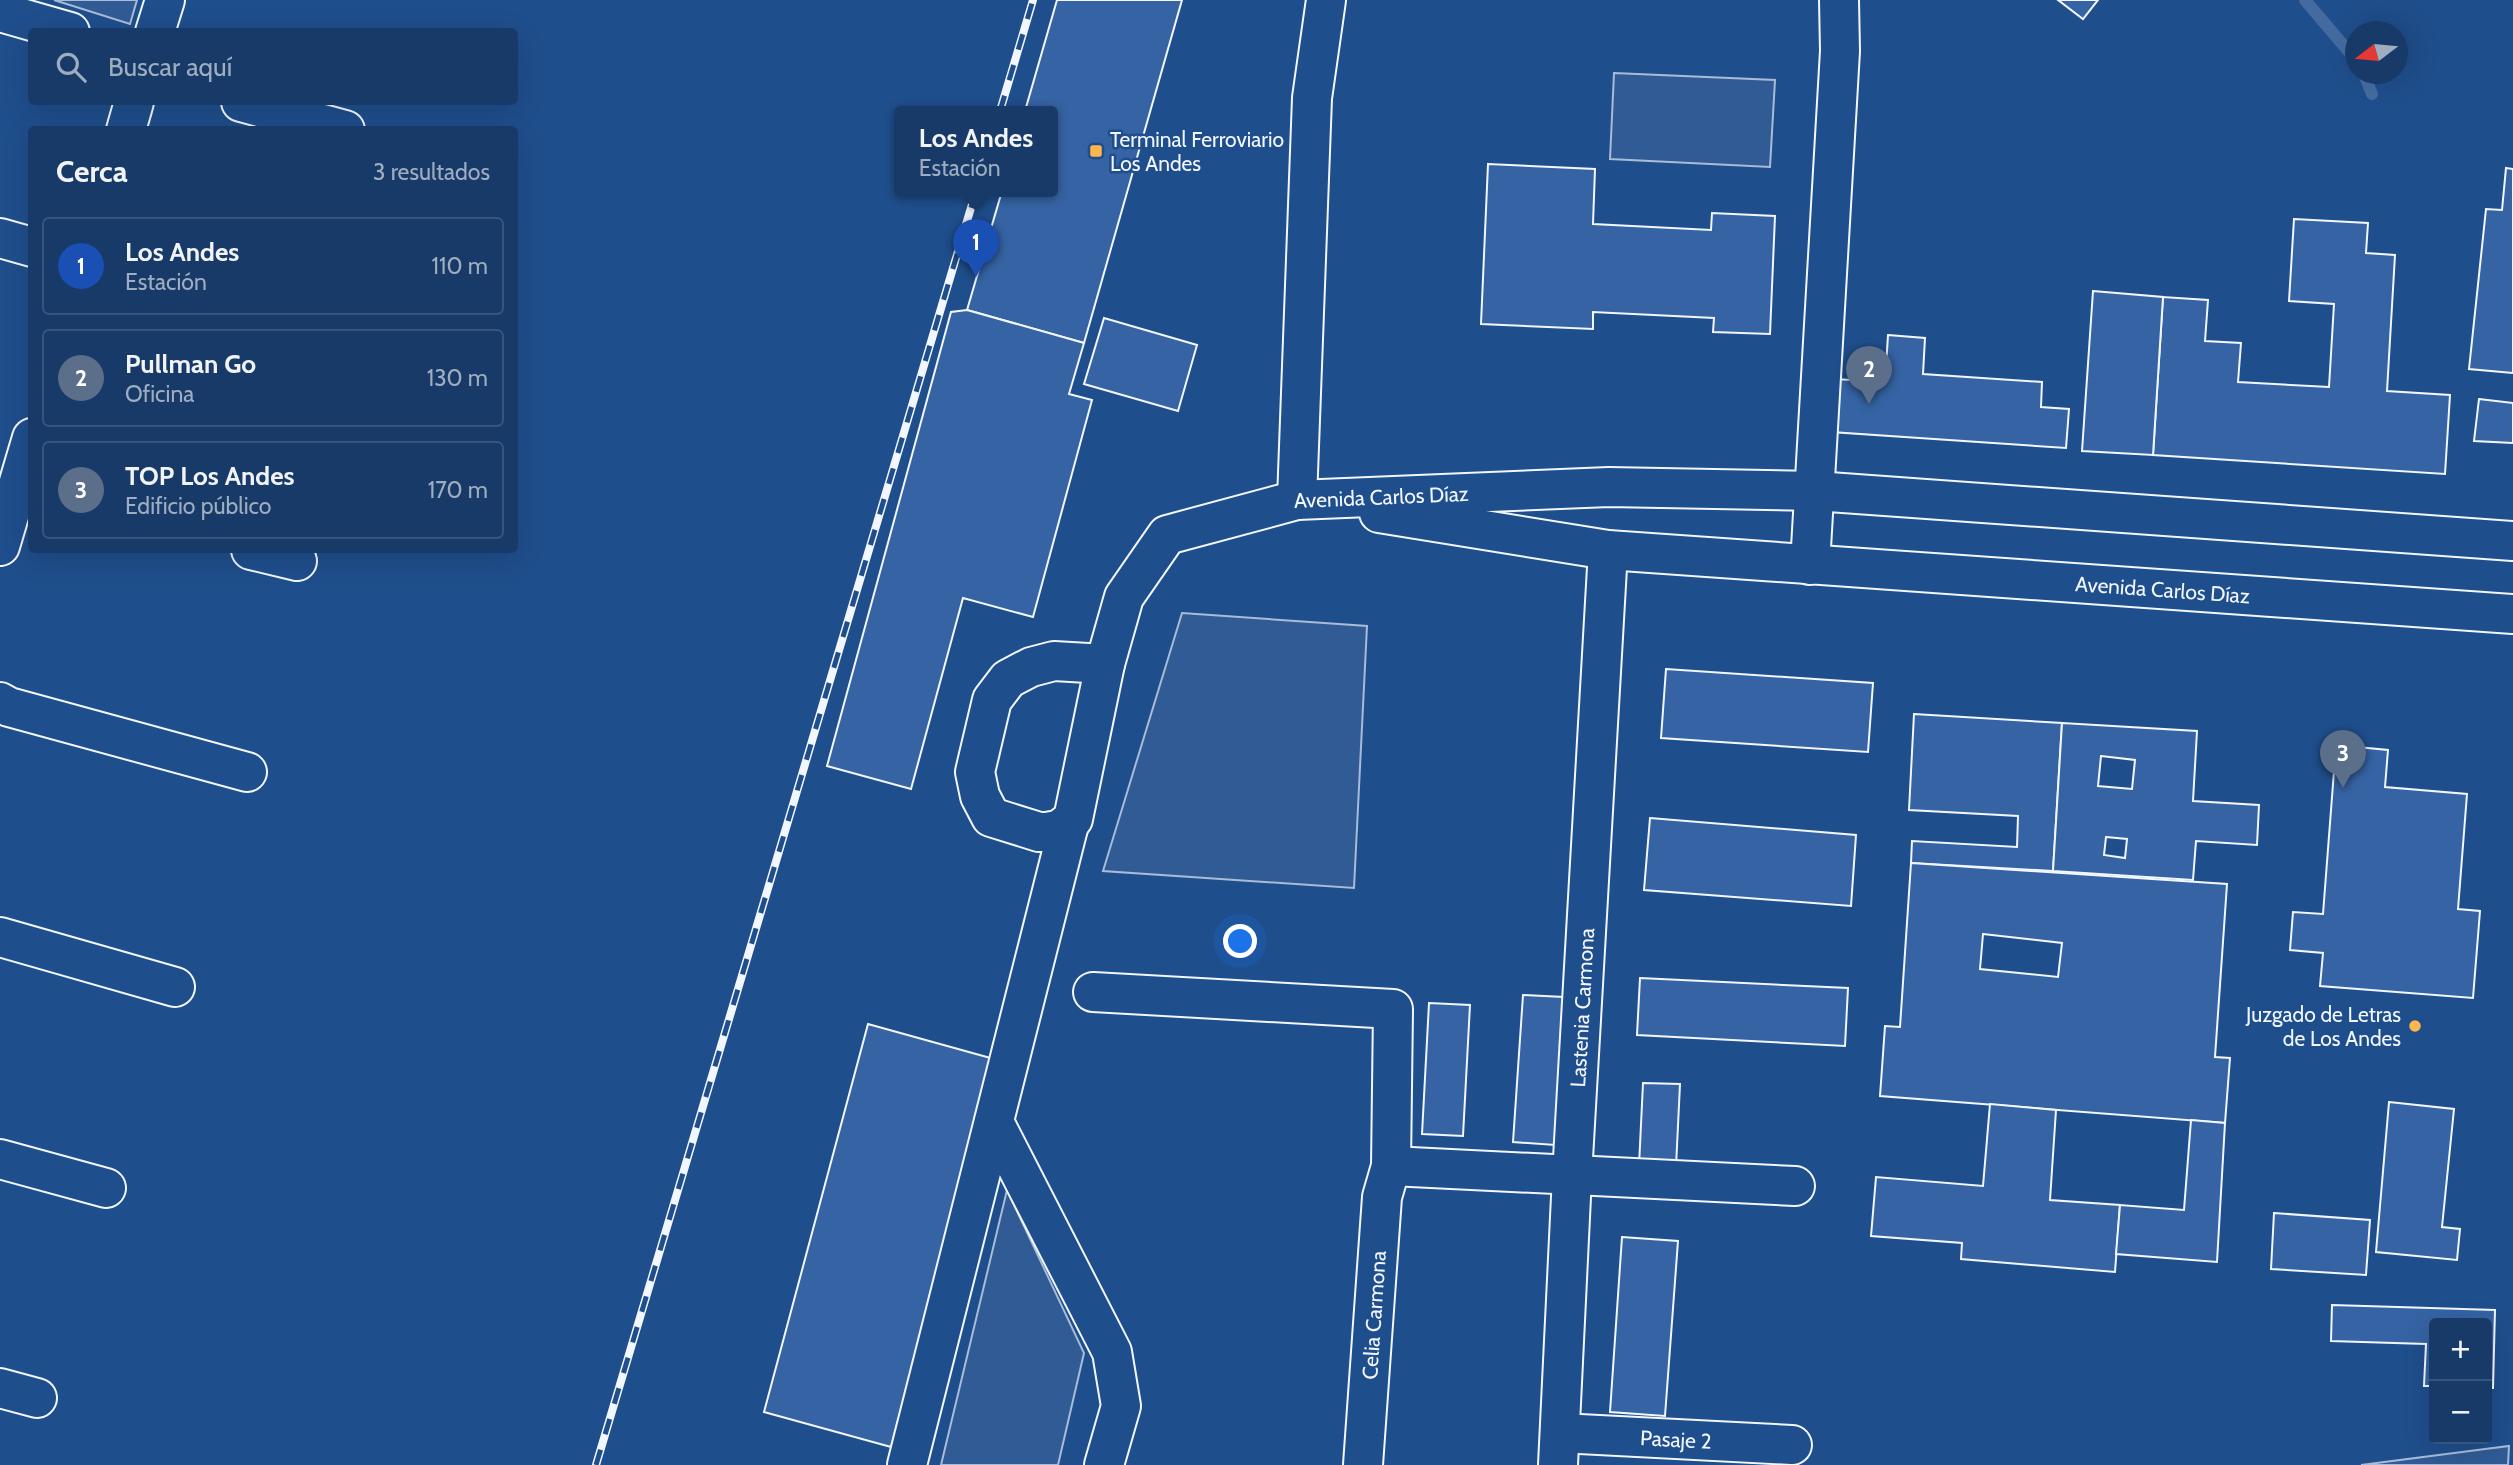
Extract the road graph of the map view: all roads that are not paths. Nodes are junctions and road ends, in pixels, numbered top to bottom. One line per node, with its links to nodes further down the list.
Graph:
1 (165, 0): 6 (street)
2 (1326, 0): 16 (street)
3 (1839, 0): 15 (street)
4 (0, 12): 5 (street)
5 (56, 28)
6 (156, 28)
7 (133, 105): 9 (street)
8 (252, 105): 10 (street)
9 (127, 126)
10 (330, 126)
11 (0, 238): 12 (street)
12 (28, 246)
13 (28, 448): 14 (street)
14 (17, 475): 18 (street)
15 (1815, 491): 16 (street, Avenida Carlos Díaz); 17 (street, Avenida Carlos Díaz); 22 (street)
16 (1297, 500): 19 (street, Avenida Carlos Díaz); 24 (street)
17 (2513, 541)
18 (0, 546)
19 (1608, 550): 22 (street, Avenida Carlos Díaz); 34 (street, Lastenia Carmona)
20 (264, 553): 21 (street)
21 (297, 561)
22 (1810, 565): 23 (street, Avenida Carlos Díaz)
23 (2513, 614)
24 (1105, 664): 27 (street); 27 (street)
25 (0, 702): 26 (street)
26 (247, 772)
27 (1068, 828): 31 (street)
28 (0, 937): 29 (street)
29 (175, 987)
30 (1093, 992): 33 (street, Celia Carmona)
31 (994, 1122): 41 (street); 42 (street)
32 (0, 1158): 36 (street)
33 (1391, 1166): 34 (street); 43 (street, Celia Carmona)
34 (1572, 1175): 35 (street); 40 (street, Lastenia Carmona)
35 (1795, 1186)
36 (106, 1188)
37 (0, 1388): 38 (street)
38 (37, 1398)
39 (1792, 1445): 40 (street, Pasaje 2)
40 (1559, 1449)
41 (907, 1465)
42 (1104, 1465)
43 (1363, 1465)

